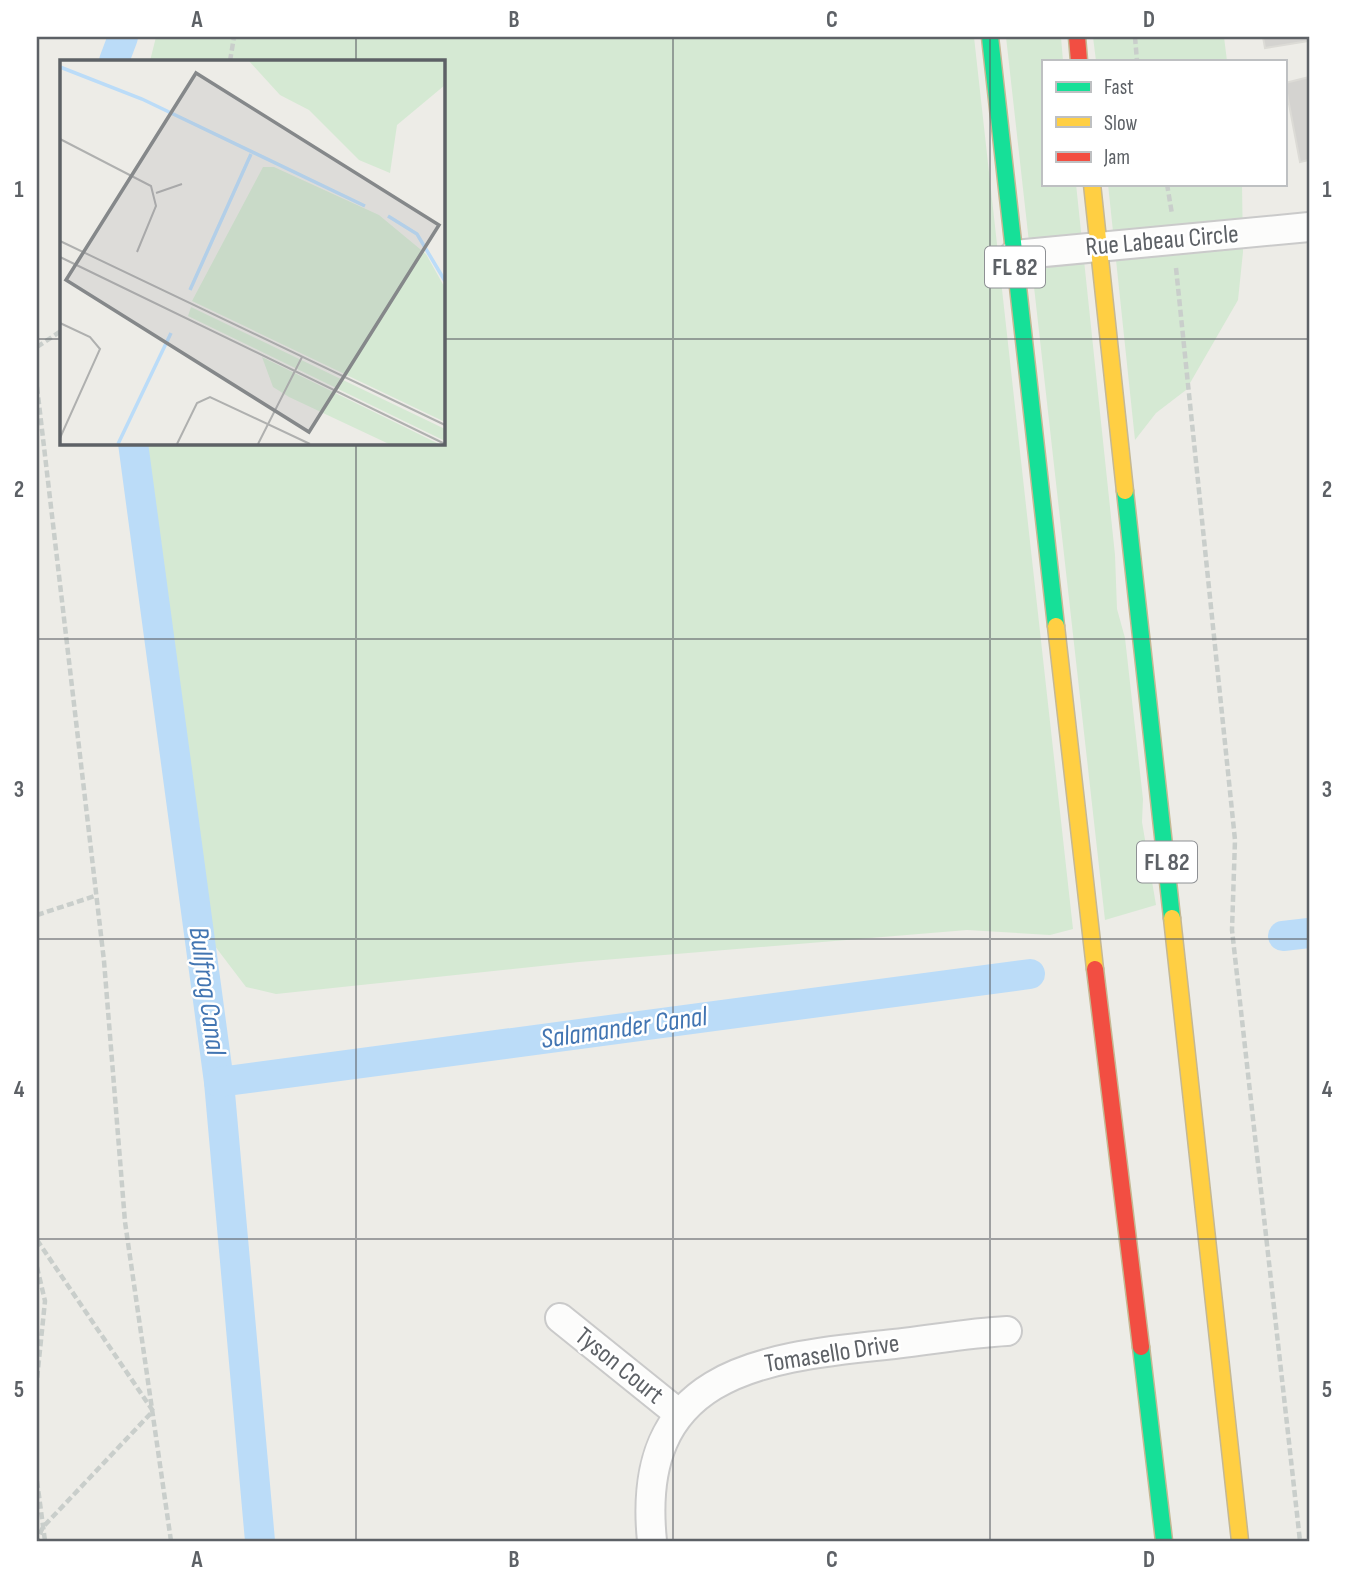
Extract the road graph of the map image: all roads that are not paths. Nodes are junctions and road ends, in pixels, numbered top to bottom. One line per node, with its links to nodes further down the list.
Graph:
1 (990, 37): 7 (highway, FL 82)
2 (1077, 37): 3 (highway)
3 (1079, 60)
4 (1092, 186): 6 (highway, FL 82)
5 (1309, 227): 6 (street, Rue Labeau Circle)
6 (1098, 246): 7 (street, Rue Labeau Circle); 13 (highway, FL 82)
7 (1014, 254): 12 (highway, FL 82)
8 (560, 1318): 10 (street, Tyson Court)
9 (1007, 1331): 10 (street, Tomasello Drive)
10 (678, 1413): 11 (street, Tomasello Drive)
11 (652, 1541)
12 (1164, 1541)
13 (1240, 1541)

